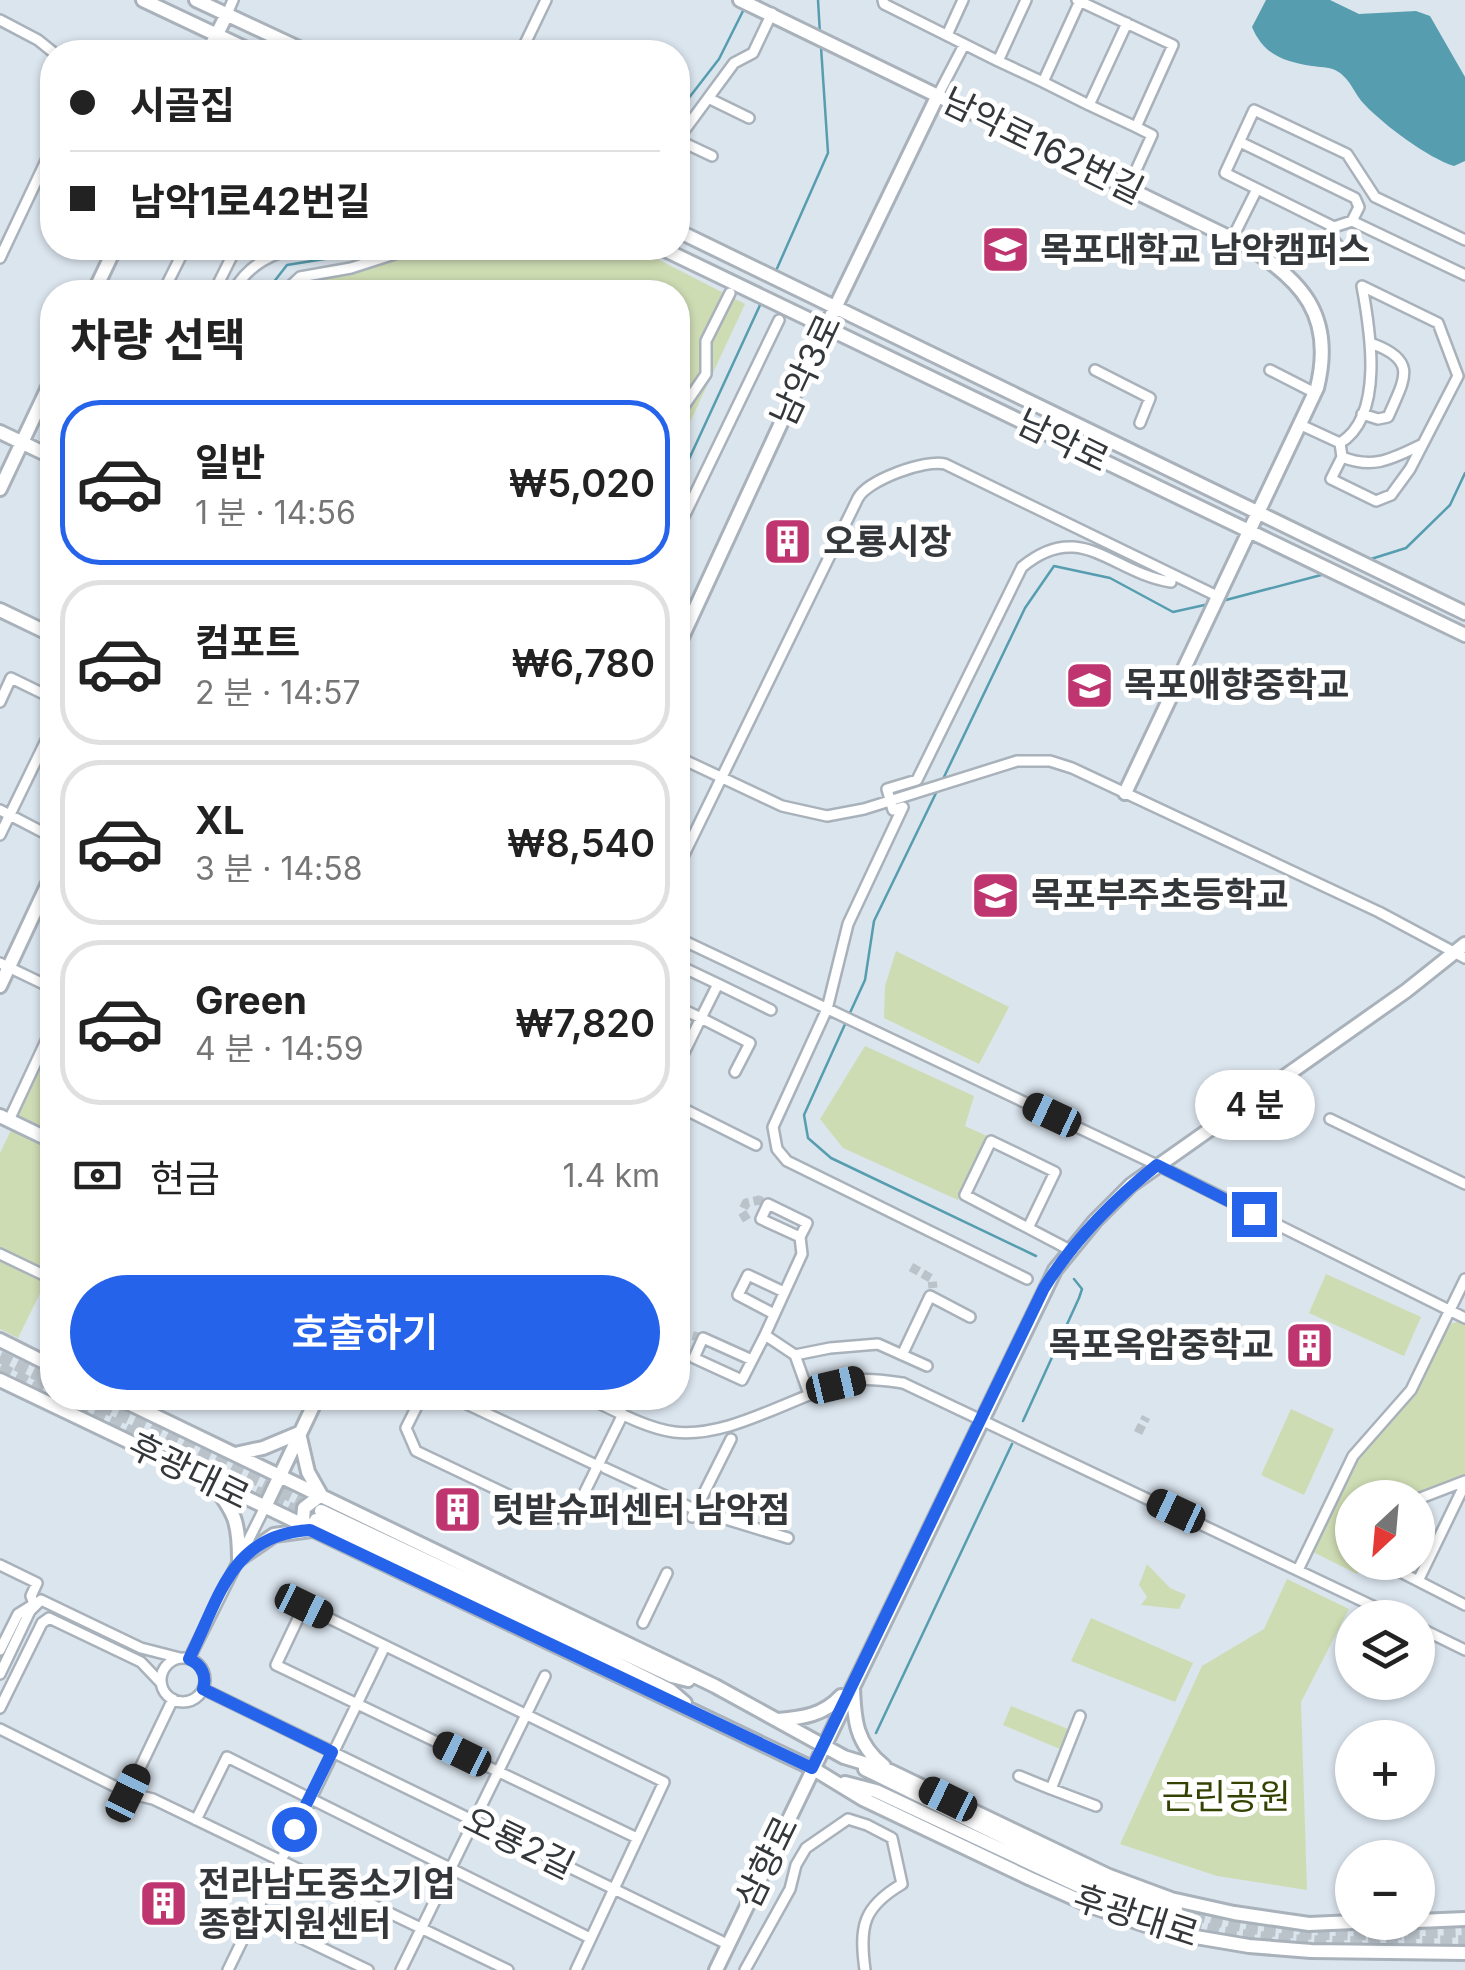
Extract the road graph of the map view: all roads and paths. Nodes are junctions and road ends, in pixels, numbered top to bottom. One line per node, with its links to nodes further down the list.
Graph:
1 (143, 0): 14 (street)
2 (196, 0): 11 (street)
3 (234, 0): 11 (street)
4 (546, 0): 19 (street)
5 (740, 0): 10 (street, 남악로162번길)
6 (883, 0): 15 (street)
7 (964, 0): 15 (street)
8 (1026, 0): 22 (street)
9 (1078, 1): 13 (street); 23 (street)
10 (769, 12): 24 (street, 남악로162번길); 25 (street)
11 (226, 14): 14 (street); 18 (street)
12 (0, 20): 20 (street)
13 (1127, 22): 26 (street); 29 (street)
14 (217, 35): 16 (street); 17 (street)
15 (947, 35): 21 (street)
16 (214, 40)
17 (228, 40)
18 (282, 40)
19 (527, 40)
20 (40, 42)
21 (964, 45): 22 (street); 24 (street)
22 (998, 61): 23 (street)
23 (1043, 82): 26 (street)
24 (938, 95): 42 (street, 남악로162번길); 53 (street, 남악3로)
25 (708, 98): 27 (street); 28 (street)
26 (1089, 105): 29 (street)
27 (749, 118)
28 (690, 123)
29 (1136, 126): 33 (street)
30 (1240, 142): 35 (street); 36 (street); 38 (street)
31 (690, 145): 32 (street)
32 (712, 156)
33 (1137, 168)
34 (40, 173): 45 (street)
35 (1363, 179): 37 (street); 38 (street)
36 (1257, 189): 40 (street); 42 (street)
37 (1375, 197): 38 (street); 43 (street)
38 (1357, 202): 39 (street)
39 (1352, 220): 40 (street); 49 (street)
40 (1334, 228): 44 (street)
41 (690, 238): 53 (street, 남악로)
42 (1232, 239): 59 (street, 남악로162번길)
43 (1465, 240)
44 (1340, 249)
45 (0, 258)
46 (268, 260): 50 (street)
47 (376, 260): 51 (street)
48 (686, 260): 54 (street, 남악로)
49 (1465, 275)
50 (240, 280)
51 (296, 280)
52 (730, 293): 60 (street)
53 (835, 308): 55 (street, 남악3로); 73 (street, 남악로)
54 (784, 314): 55 (street, 남악로); 72 (street)
55 (826, 328): 74 (street, 남악로); 79 (street, 남악3로)
56 (1372, 344): 62 (street); 62 (street); 68 (street)
57 (1095, 370): 63 (street)
58 (1270, 370): 59 (street)
59 (1315, 393): 64 (street, 남악로162번길)
60 (690, 397)
61 (40, 405): 66 (street)
62 (1362, 414): 67 (street)
63 (1140, 423)
64 (1301, 425): 67 (street); 73 (street, 남악로162번길)
65 (0, 432): 66 (street)
66 (22, 443): 69 (street); 71 (street)
67 (1340, 443): 70 (street)
68 (1424, 444): 70 (street); 70 (street)
69 (40, 451)
70 (1342, 457)
71 (0, 490)
72 (690, 505)
73 (1258, 515): 74 (street, 남악로162번길); 78 (street, 남악로)
74 (1249, 532): 76 (street, 남악로162번길); 81 (street, 남악로)
75 (1171, 582): 88 (street)
76 (1216, 598): 86 (street); 87 (street, 남악로162번길)
77 (0, 610): 80 (street)
78 (1465, 613)
79 (690, 620)
80 (40, 629)
81 (1465, 635)
82 (40, 692): 83 (street)
83 (0, 702)
84 (40, 750): 89 (street)
85 (690, 763): 86 (street)
86 (723, 778): 88 (street); 92 (street)
87 (1125, 794): 88 (street); 95 (street)
88 (890, 799): 101 (street)
89 (5, 813): 90 (street); 91 (street)
90 (40, 831)
91 (0, 835)
92 (690, 844)
93 (40, 898): 96 (street)
94 (690, 944): 101 (street)
95 (1462, 952): 113 (street, 삼향로)
96 (4, 965): 98 (street); 100 (street)
97 (690, 971): 99 (street)
98 (40, 982)
99 (718, 984): 102 (street); 104 (street)
100 (0, 986)
101 (828, 1009): 113 (street); 121 (street)
102 (770, 1010)
103 (690, 1013): 104 (street)
104 (701, 1018): 105 (street); 107 (street)
105 (690, 1041)
106 (40, 1050): 109 (street)
107 (735, 1072)
108 (690, 1112): 112 (street)
109 (4, 1118): 111 (street)
110 (1330, 1119): 114 (street)
111 (40, 1135)
112 (756, 1144)
113 (1157, 1165): 117 (street, 삼향로); 123 (street)
114 (1465, 1184)
115 (1029, 1226): 115 (street); 117 (street)
116 (800, 1238): 116 (street); 122 (street)
117 (1070, 1250): 144 (street, 삼향로)
118 (0, 1254): 119 (street)
119 (40, 1273)
120 (1465, 1279): 123 (street)
121 (1027, 1280)
122 (784, 1292): 124 (street); 124 (street)
123 (1450, 1311): 126 (street); 160 (street)
124 (774, 1314): 127 (street)
125 (970, 1317): 130 (street)
126 (1465, 1318)
127 (764, 1334): 129 (street); 132 (street)
128 (0, 1340): 131 (street)
129 (795, 1355): 130 (street); 135 (street)
130 (902, 1355): 133 (street)
131 (40, 1360)
132 (752, 1360): 132 (street)
133 (927, 1366)
134 (0, 1380): 136 (street, 후광대로)
135 (809, 1394): 143 (street); 144 (street)
136 (40, 1399)
137 (62, 1410): 150 (street, 후광대로)
138 (158, 1410): 147 (street, 후광대로)
139 (311, 1410): 145 (street)
140 (415, 1410): 148 (street)
141 (480, 1410): 148 (street)
142 (614, 1410): 143 (street)
143 (623, 1414): 148 (street)
144 (982, 1419): 160 (street); 175 (street, 삼향로)
145 (300, 1433): 147 (street); 149 (street); 153 (street)
146 (730, 1439): 155 (street)
147 (235, 1454): 149 (street, 후광대로)
148 (601, 1467): 155 (street)
149 (279, 1475): 153 (street, 후광대로); 154 (street)
150 (211, 1482): 154 (street, 후광대로); 158 (street)
151 (1465, 1482): 152 (street); 162 (street)
152 (1435, 1493)
153 (321, 1495): 156 (street); 176 (street, 후광대로)
154 (265, 1508): 156 (street, 후광대로); 158 (street)
155 (694, 1514): 157 (street)
156 (316, 1520): 158 (street); 176 (street, 후광대로); 188 (street, 후광대로)
157 (788, 1538)
158 (239, 1559): 171 (street)
159 (0, 1565): 165 (street)
160 (1298, 1570): 163 (street)
161 (667, 1573): 166 (street)
162 (1418, 1581): 164 (street)
163 (1360, 1600)
164 (1464, 1600)
165 (34, 1604): 169 (street); 171 (street); 172 (street)
166 (643, 1624)
167 (1435, 1635): 170 (street)
168 (385, 1646): 179 (street); 179 (street); 181 (street)
169 (0, 1650)
170 (1465, 1650)
171 (184, 1658): 174 (street); 177 (street)
172 (0, 1674)
173 (545, 1676): 181 (street)
174 (161, 1683): 178 (street); 180 (street)
175 (853, 1683): 183 (street); 185 (street, 삼향로); 190 (street)
176 (715, 1686): 183 (street, 후광대로)
177 (203, 1689): 178 (street); 186 (street, 오룡2길)
178 (174, 1699): 194 (street)
179 (356, 1703): 186 (street); 189 (street)
180 (0, 1708)
181 (526, 1714): 189 (street); 199 (street)
182 (1080, 1716): 193 (street)
183 (777, 1720): 185 (street, 후광대로)
184 (0, 1728): 194 (street)
185 (821, 1750): 187 (street, 후광대로); 188 (street, 삼향로)
186 (332, 1752): 195 (street); 198 (street, 오룡2길)
187 (844, 1756): 190 (street, 후광대로); 192 (street, 후광대로)
188 (812, 1768): 192 (street, 후광대로); 209 (street, 삼향로)
189 (498, 1771): 198 (street); 199 (street)
190 (890, 1771): 206 (street, 후광대로)
191 (1019, 1776): 193 (street)
192 (833, 1779): 210 (street, 후광대로)
193 (1051, 1789): 196 (street)
194 (128, 1793): 197 (street)
195 (310, 1798): 197 (street); 200 (street); 201 (street)
196 (1096, 1806)
197 (196, 1820): 200 (street)
198 (474, 1820): 201 (street); 202 (street, 오룡2길)
199 (637, 1838): 202 (street)
200 (280, 1860): 203 (street); 207 (street)
201 (450, 1868): 207 (street); 208 (street)
202 (613, 1888): 208 (street); 209 (street, 오룡2길)
203 (254, 1915): 211 (street); 212 (street)
204 (1465, 1919): 205 (street)
205 (1435, 1920)
206 (1335, 1923)
207 (420, 1928): 213 (street); 214 (street)
208 (590, 1938): 215 (street)
209 (728, 1944): 216 (street, 삼향로)
210 (1465, 1953)
211 (228, 1970)
212 (368, 1970)
213 (401, 1970)
214 (508, 1970)
215 (576, 1970)
216 (716, 1970)
217 (745, 1970): 218 (street)
218 (865, 1970)

